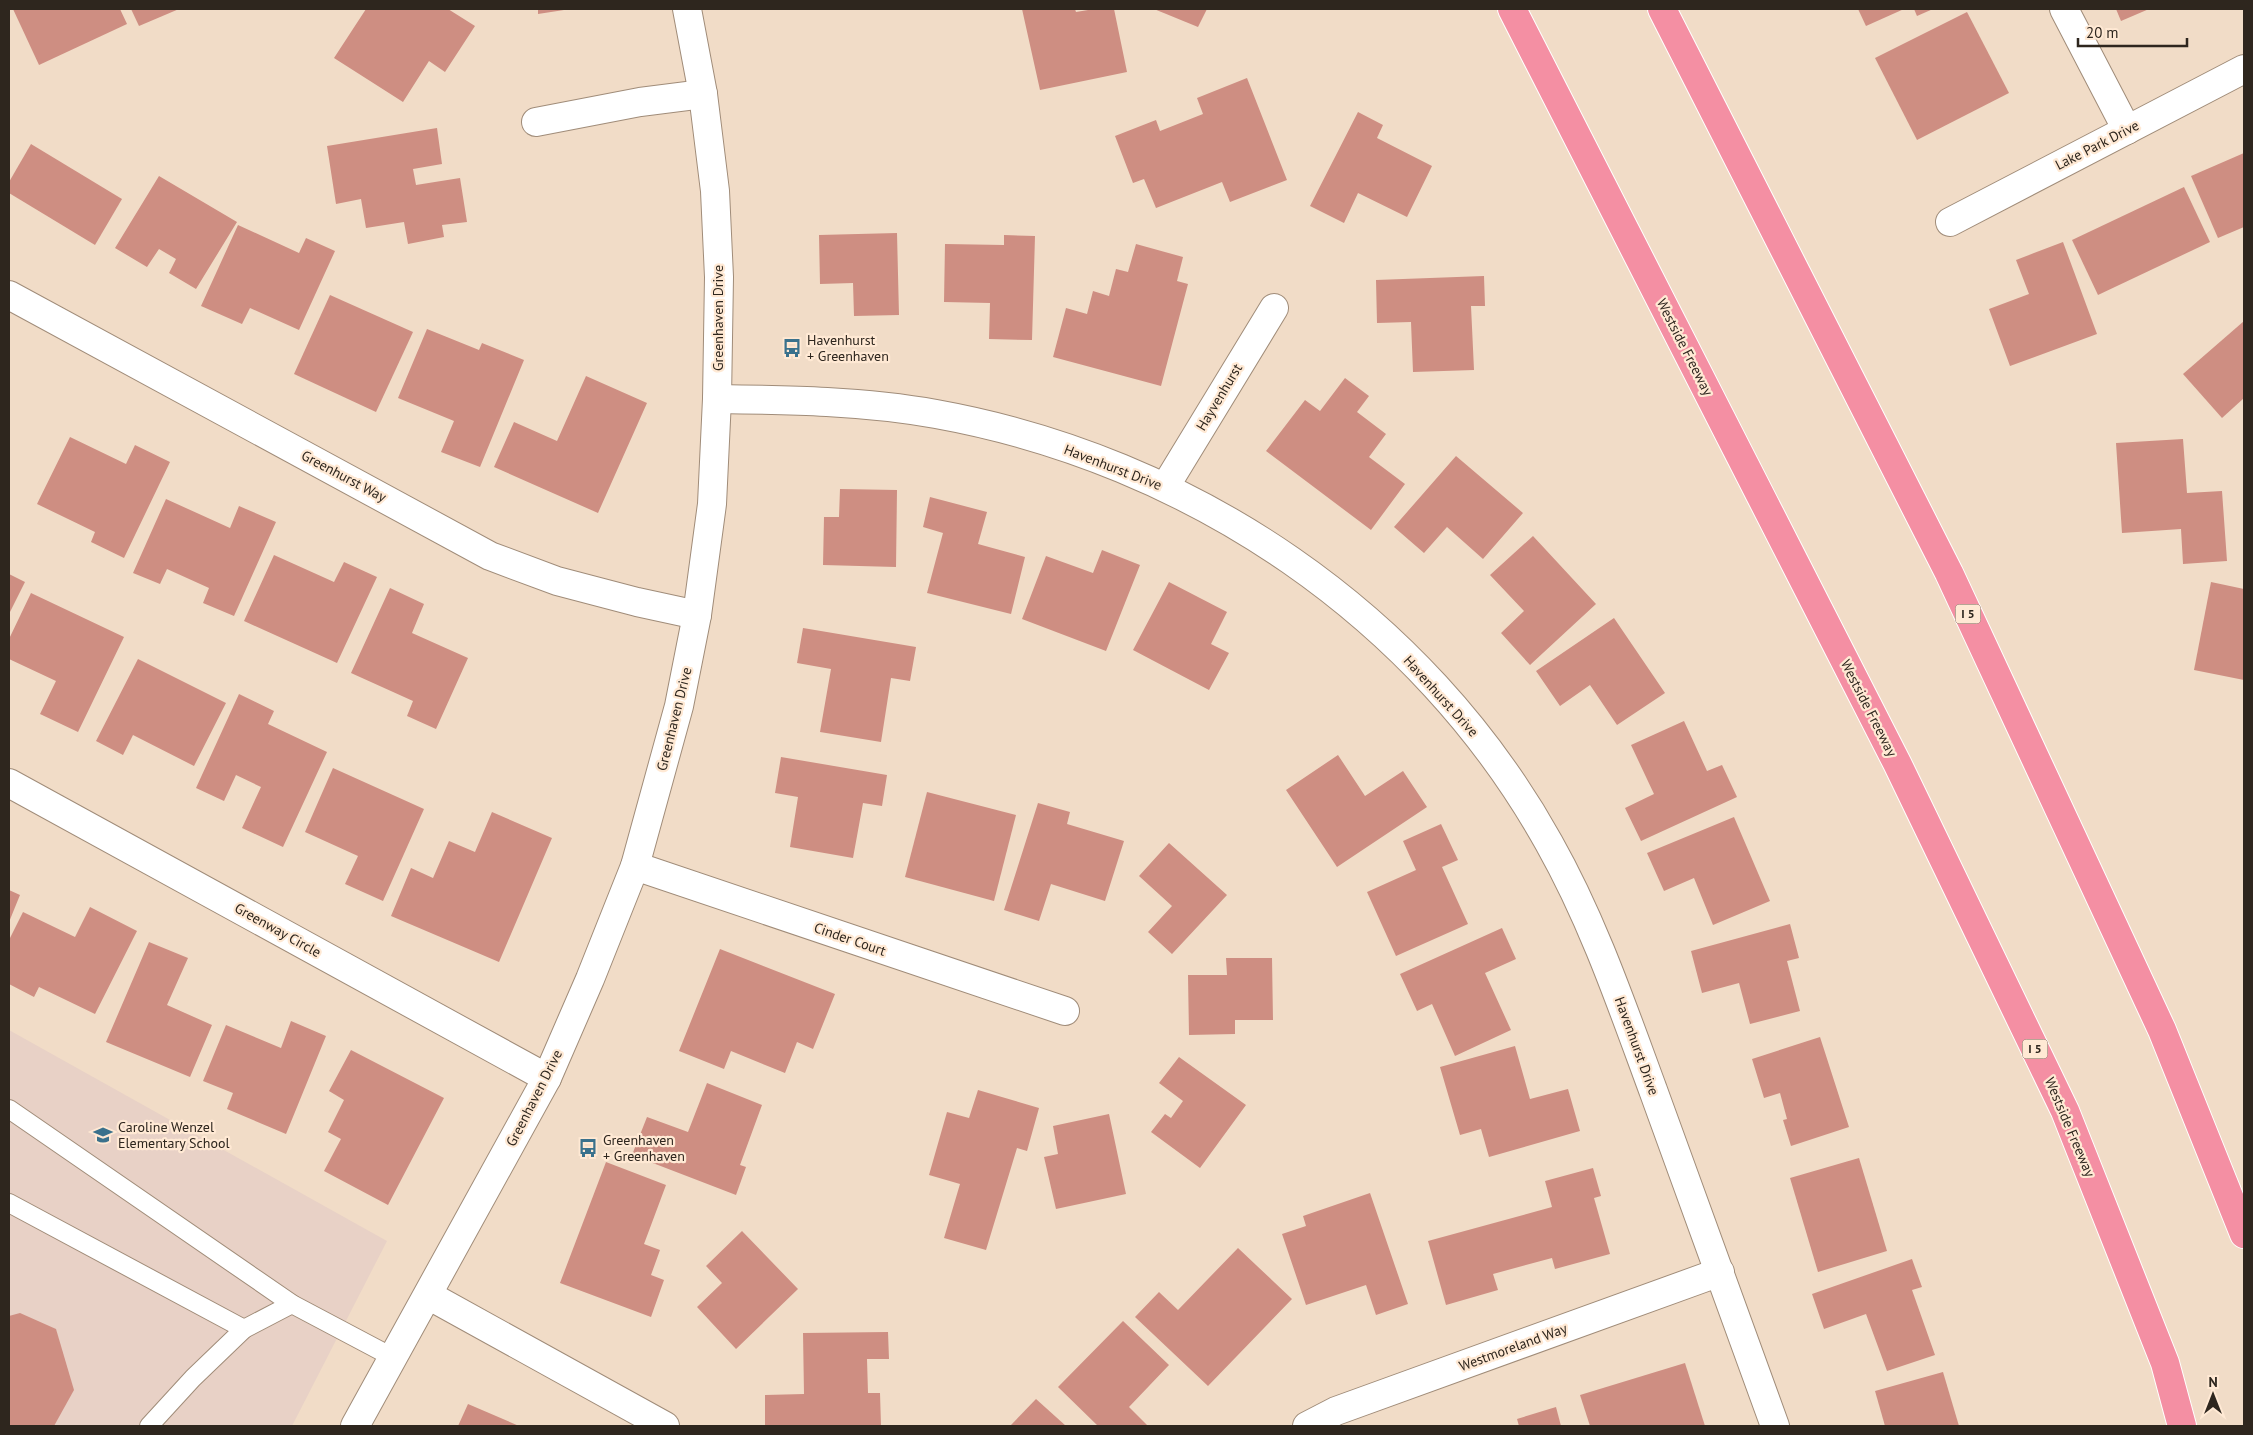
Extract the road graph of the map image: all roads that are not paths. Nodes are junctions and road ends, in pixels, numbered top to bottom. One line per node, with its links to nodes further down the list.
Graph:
1 (687, 9): 6 (street, Greenhaven Drive)
2 (1512, 9): 32 (highway, Westside Freeway / I 5)
3 (1662, 9): 21 (highway, I 5)
4 (2064, 9): 8 (street)
5 (2244, 68): 8 (street, Lake Park Drive)
6 (704, 94): 7 (street); 12 (street, Greenhaven Drive)
7 (536, 122)
8 (2127, 130): 9 (street, Lake Park Drive)
9 (1950, 222)
10 (9, 294): 14 (street, Greenhurst Way)
11 (1274, 308): 13 (street, Hayvenhurst)
12 (717, 399): 13 (street, Havenhurst Drive); 14 (street, Greenhaven Drive)
13 (1165, 487): 22 (street, Havenhurst Drive)
14 (697, 615): 16 (street, Greenhaven Drive)
15 (9, 783): 18 (street, Greenway Circle)
16 (635, 866): 17 (street, Cinder Court); 18 (street, Greenhaven Drive)
17 (1065, 1011)
18 (546, 1078): 23 (street, Greenhaven Drive)
19 (9, 1109): 24 (lane)
20 (9, 1203): 25 (lane)
21 (2244, 1234)
22 (1720, 1272): 30 (street, Westmoreland Way); 31 (street, Havenhurst Drive)
23 (428, 1295): 26 (street, Greenhaven Drive); 29 (street)
24 (292, 1304): 25 (lane); 26 (lane)
25 (244, 1328): 27 (lane)
26 (394, 1358): 28 (street, Greenhaven Drive)
27 (149, 1426)
28 (355, 1426)
29 (665, 1426)
30 (1307, 1426)
31 (1775, 1426)
32 (2182, 1426)

